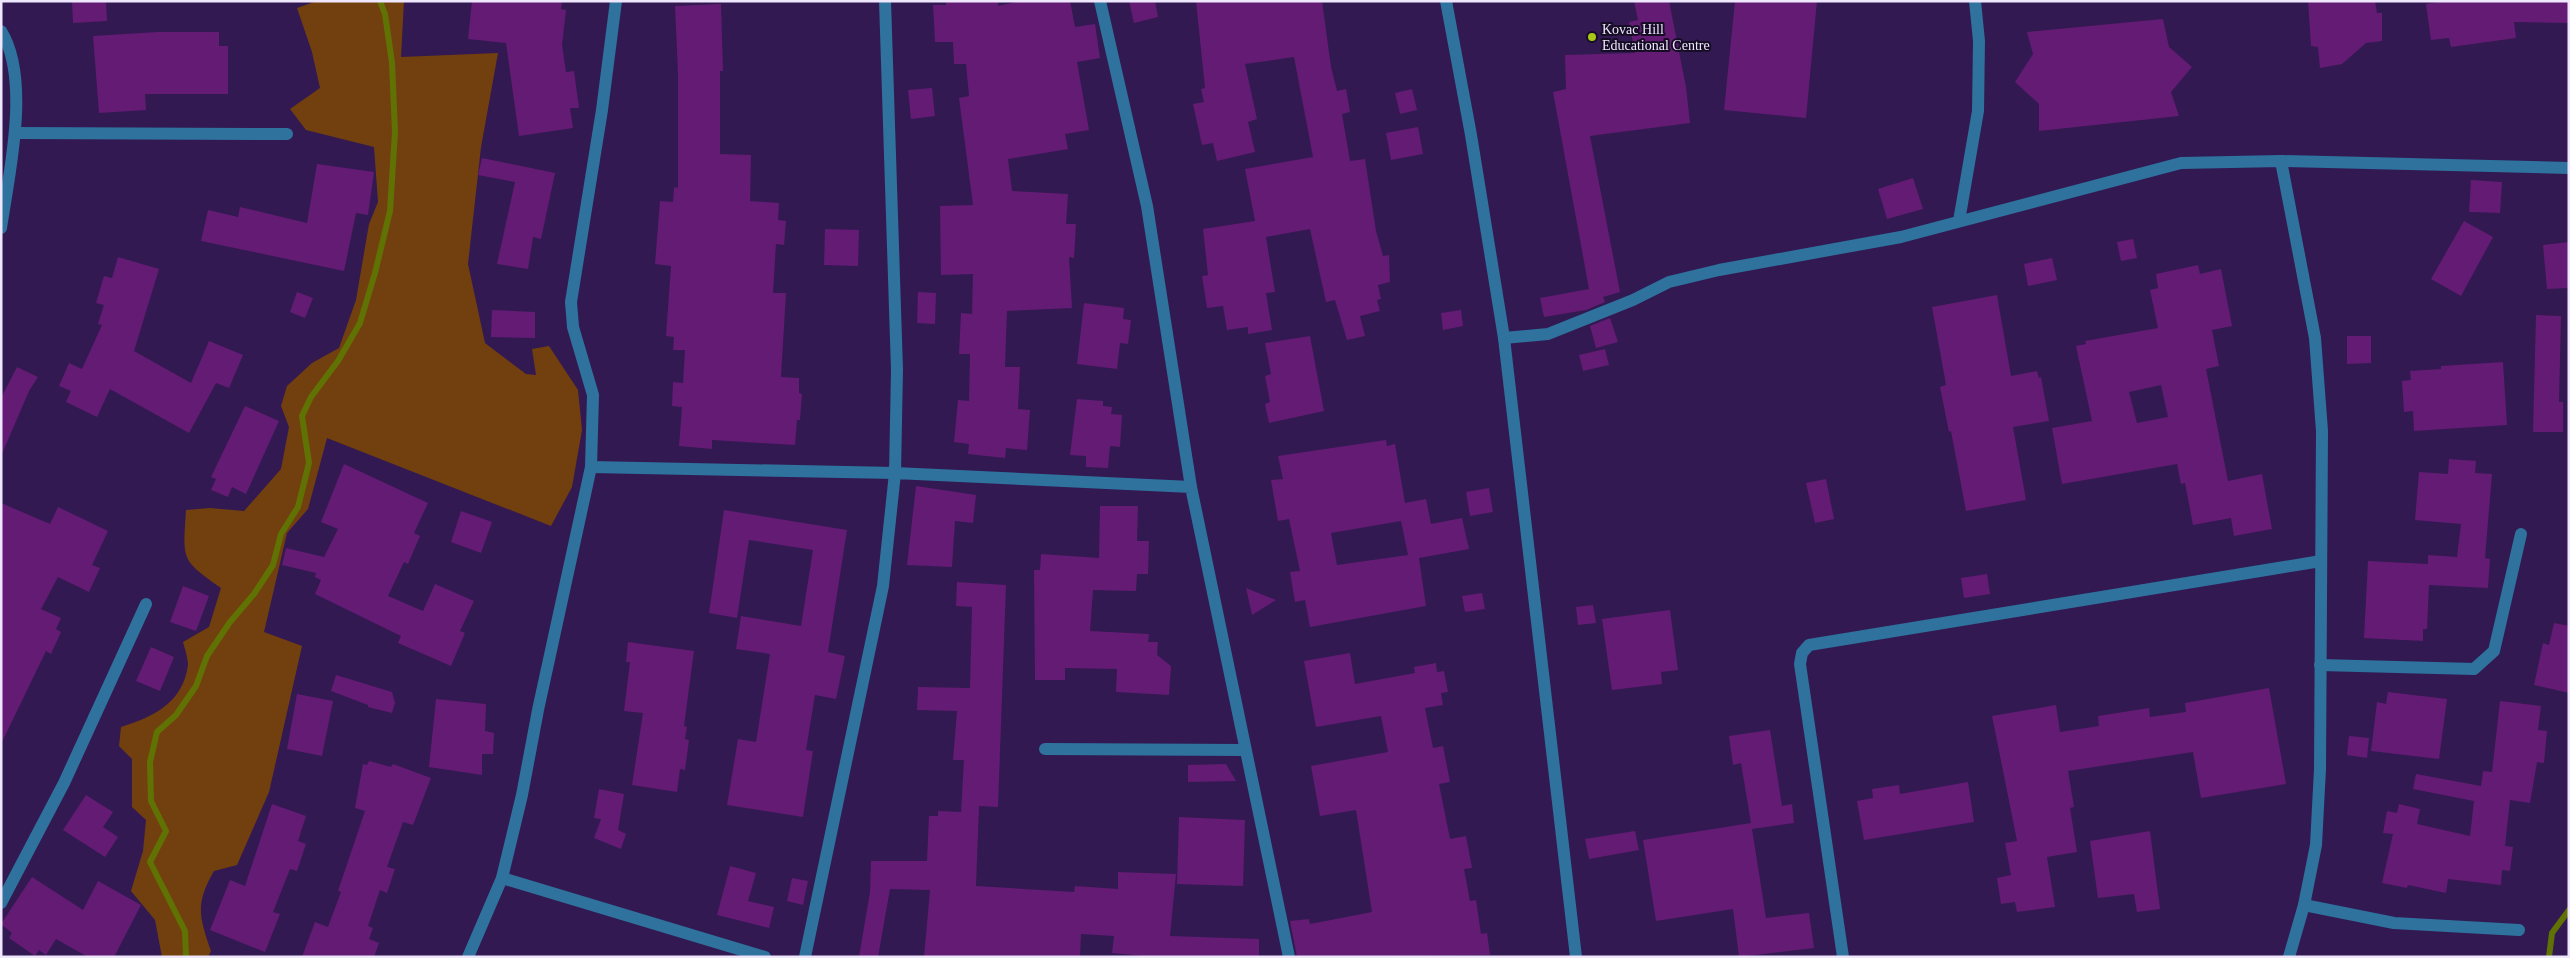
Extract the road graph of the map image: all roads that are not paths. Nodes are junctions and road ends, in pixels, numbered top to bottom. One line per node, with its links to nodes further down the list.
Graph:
1 (616, 1): 14 (street)
2 (885, 1): 15 (street)
3 (1100, 1): 16 (street)
4 (1446, 1): 13 (street)
5 (1975, 1): 11 (street)
6 (1, 31): 7 (street)
7 (16, 133): 8 (street); 12 (street)
8 (287, 134)
9 (2281, 161): 10 (street); 11 (street); 18 (street)
10 (2569, 168)
11 (1959, 221): 13 (street)
12 (1, 228)
13 (1504, 338): 31 (street)
14 (592, 467): 15 (street); 23 (street)
15 (895, 474): 16 (street); 29 (street)
16 (1191, 487): 22 (street)
17 (2521, 534): 20 (street)
18 (2321, 561): 20 (street); 32 (street)
19 (146, 604): 24 (street)
20 (2320, 665): 25 (street)
21 (1045, 749): 22 (street)
22 (1245, 750): 30 (street)
23 (502, 878): 27 (street); 28 (street)
24 (1, 903)
25 (2304, 905): 26 (street); 33 (street)
26 (2519, 930)
27 (468, 957)
28 (765, 957)
29 (805, 957)
30 (1289, 957)
31 (1576, 957)
32 (1843, 957)
33 (2289, 957)

